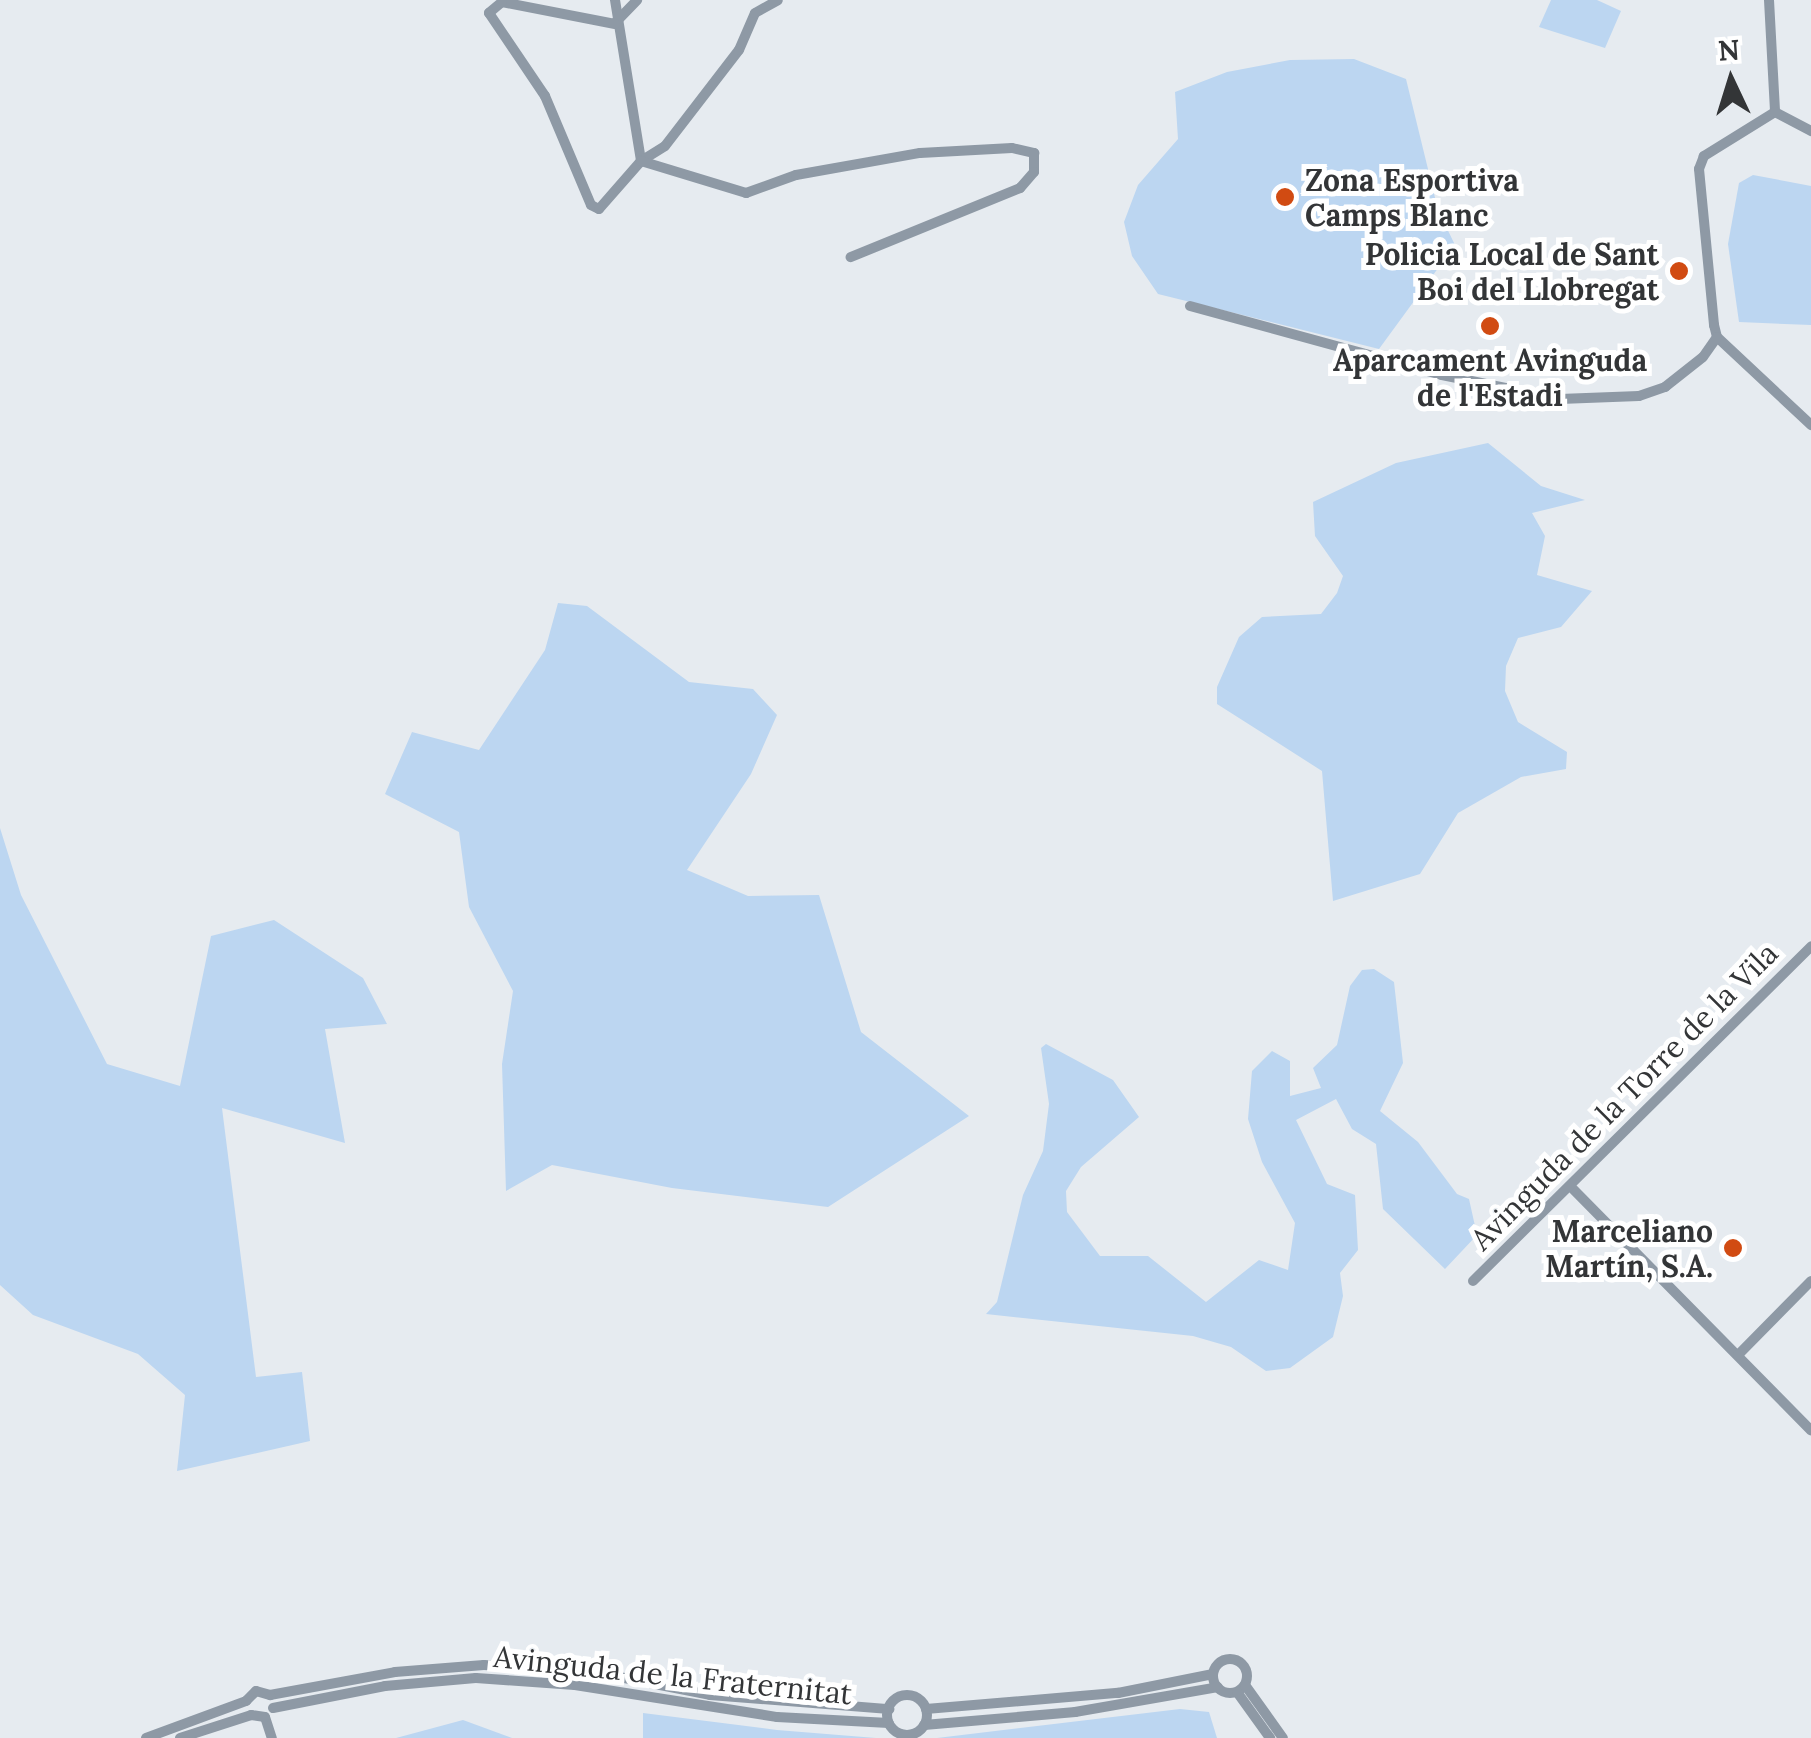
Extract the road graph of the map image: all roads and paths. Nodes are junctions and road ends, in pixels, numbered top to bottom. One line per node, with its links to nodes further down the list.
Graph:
1 (615, 0): 5 (street)
2 (636, 0): 5 (street)
3 (778, 0): 8 (street)
4 (1769, 0): 6 (street)
5 (615, 24): 8 (street); 8 (street)
6 (1775, 112): 7 (street); 11 (street)
7 (1811, 131)
8 (641, 161): 9 (street)
9 (851, 257)
10 (1190, 306): 11 (street)
11 (1716, 336): 12 (street)
12 (1811, 425)
13 (1811, 946): 14 (street, Avinguda de la Torre de la Vila)
14 (1573, 1189): 15 (street, Avinguda de la Torre de la Vila); 17 (street)
15 (1473, 1281)
16 (1811, 1281): 17 (street)
17 (1738, 1355): 18 (street)
18 (1811, 1430)
19 (1213, 1674): 20 (street); 21 (street); 25 (street)
20 (1218, 1687): 21 (street); 29 (street)
21 (1241, 1688): 34 (street); 35 (street)
22 (270, 1695): 23 (street, Avinguda de la Fraternitat); 24 (street, Avinguda de la Fraternitat); 26 (street)
23 (246, 1702): 27 (street); 31 (street)
24 (889, 1709): 25 (street); 28 (street)
25 (926, 1709): 29 (street)
26 (269, 1713): 27 (street, Avinguda de la Fraternitat); 28 (street, Avinguda de la Fraternitat); 33 (street)
27 (251, 1715): 32 (street)
28 (890, 1723): 30 (street)
29 (924, 1725): 30 (street)
30 (912, 1736)
31 (146, 1738)
32 (180, 1738)
33 (272, 1738)
34 (1270, 1738)
35 (1283, 1738)

